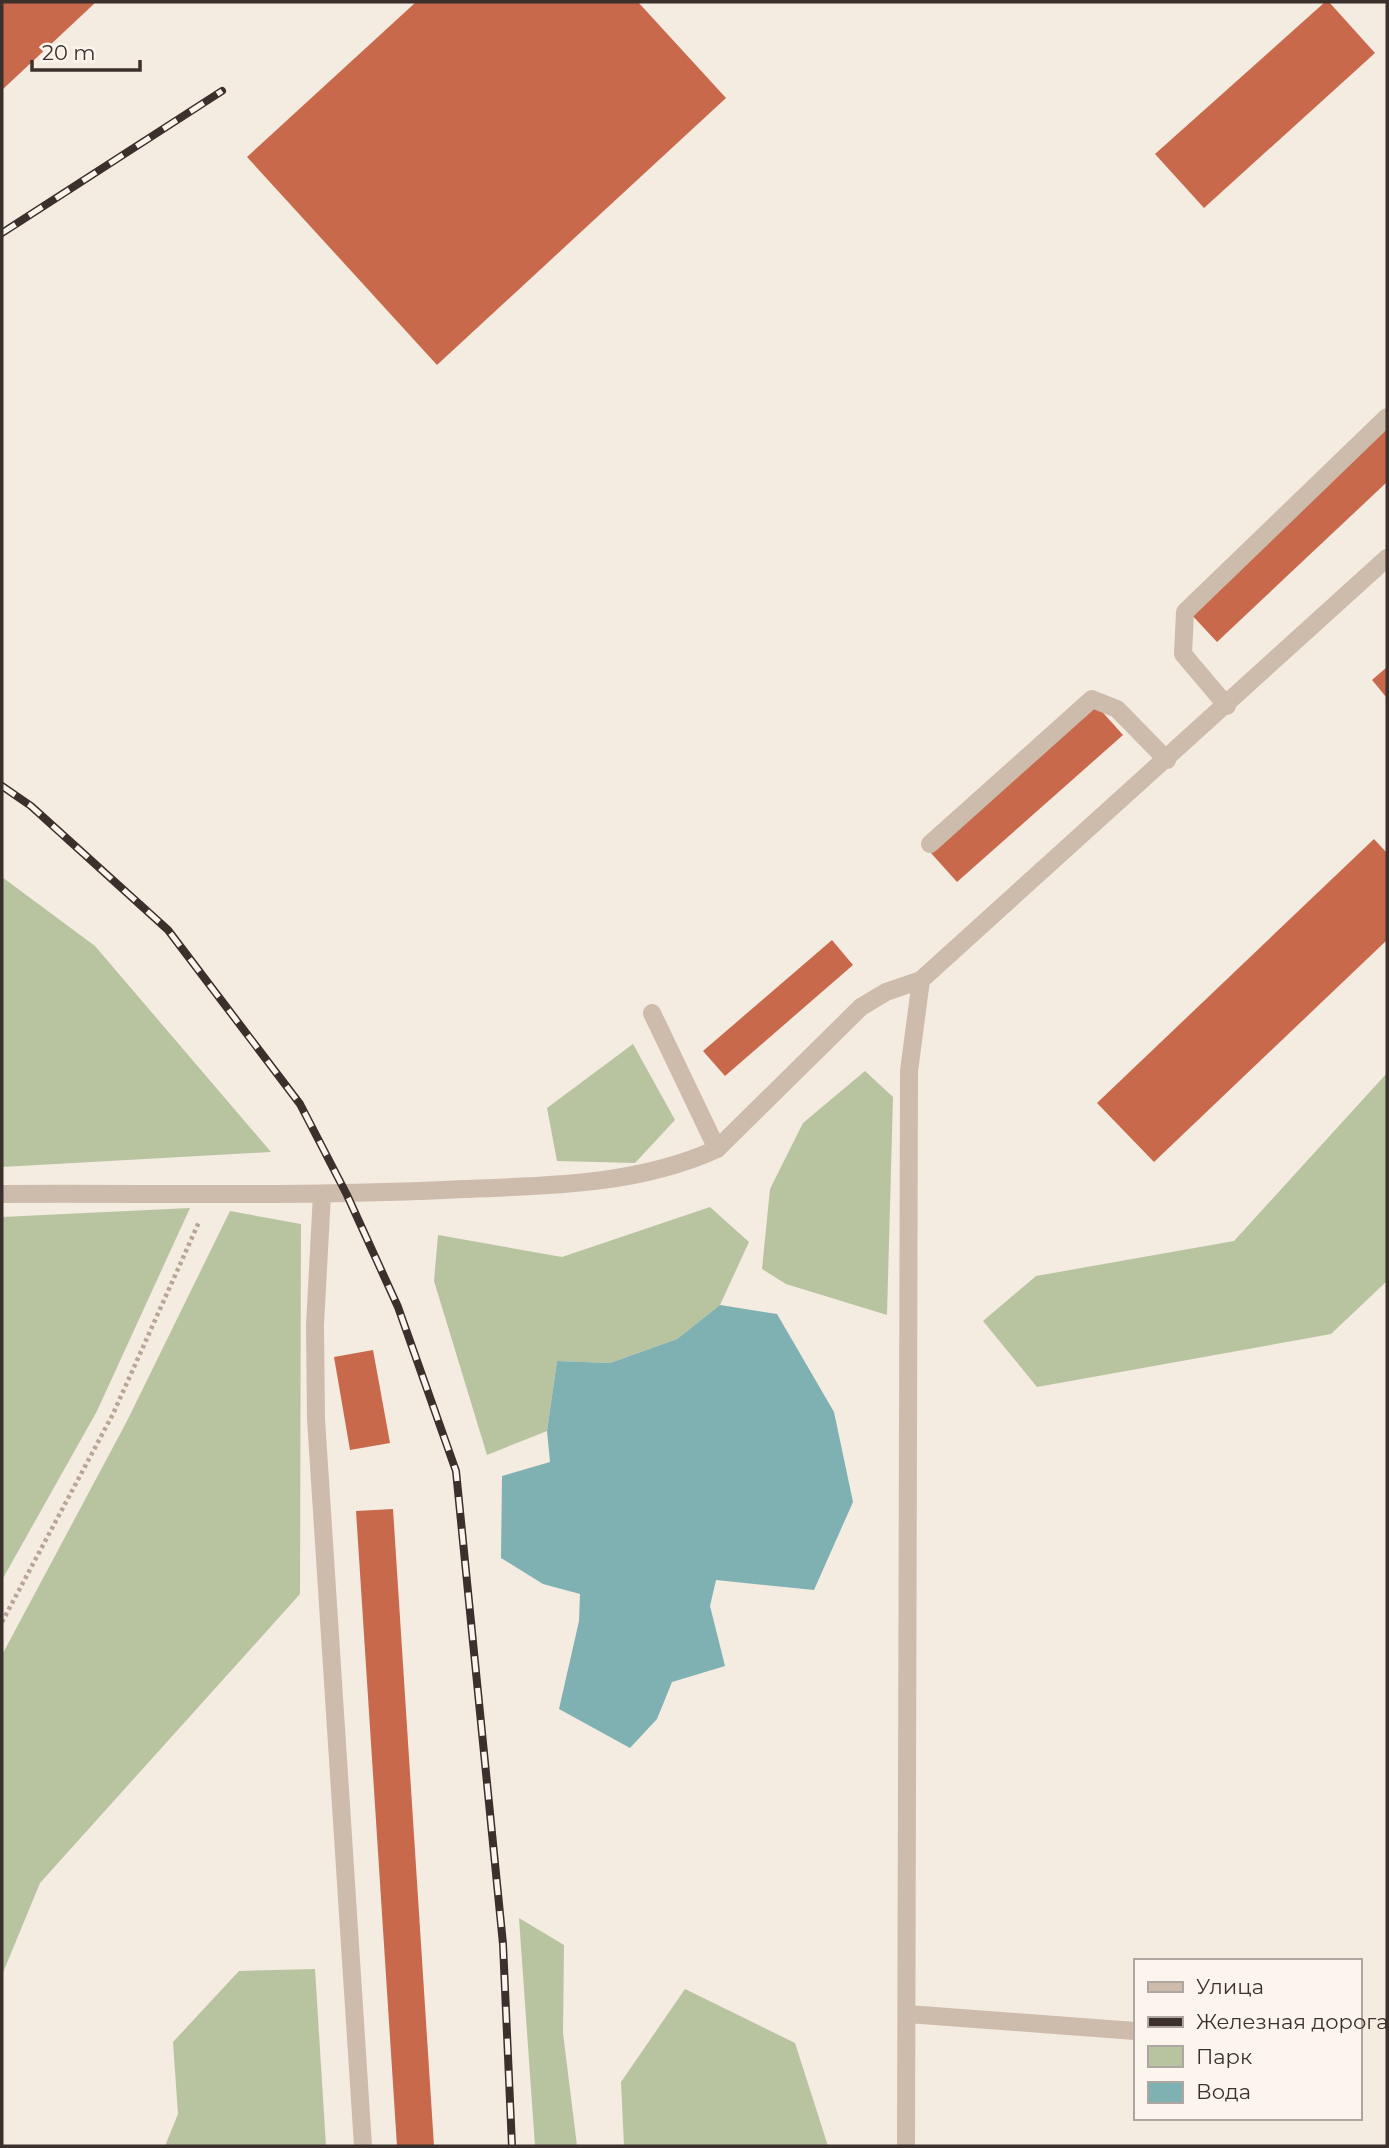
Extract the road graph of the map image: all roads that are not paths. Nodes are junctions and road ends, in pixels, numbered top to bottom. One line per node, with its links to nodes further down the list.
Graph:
1 (1387, 417): 3 (street)
2 (1387, 558): 3 (street)
3 (1227, 706): 4 (street)
4 (1167, 760): 5 (street); 6 (street)
5 (930, 844)
6 (921, 979): 8 (street); 11 (street)
7 (652, 1013): 8 (street)
8 (718, 1149): 10 (street)
9 (2, 1194): 10 (street)
10 (323, 1194): 13 (street)
11 (908, 2014): 12 (street); 14 (street)
12 (1134, 2031)
13 (363, 2146)
14 (906, 2146)

